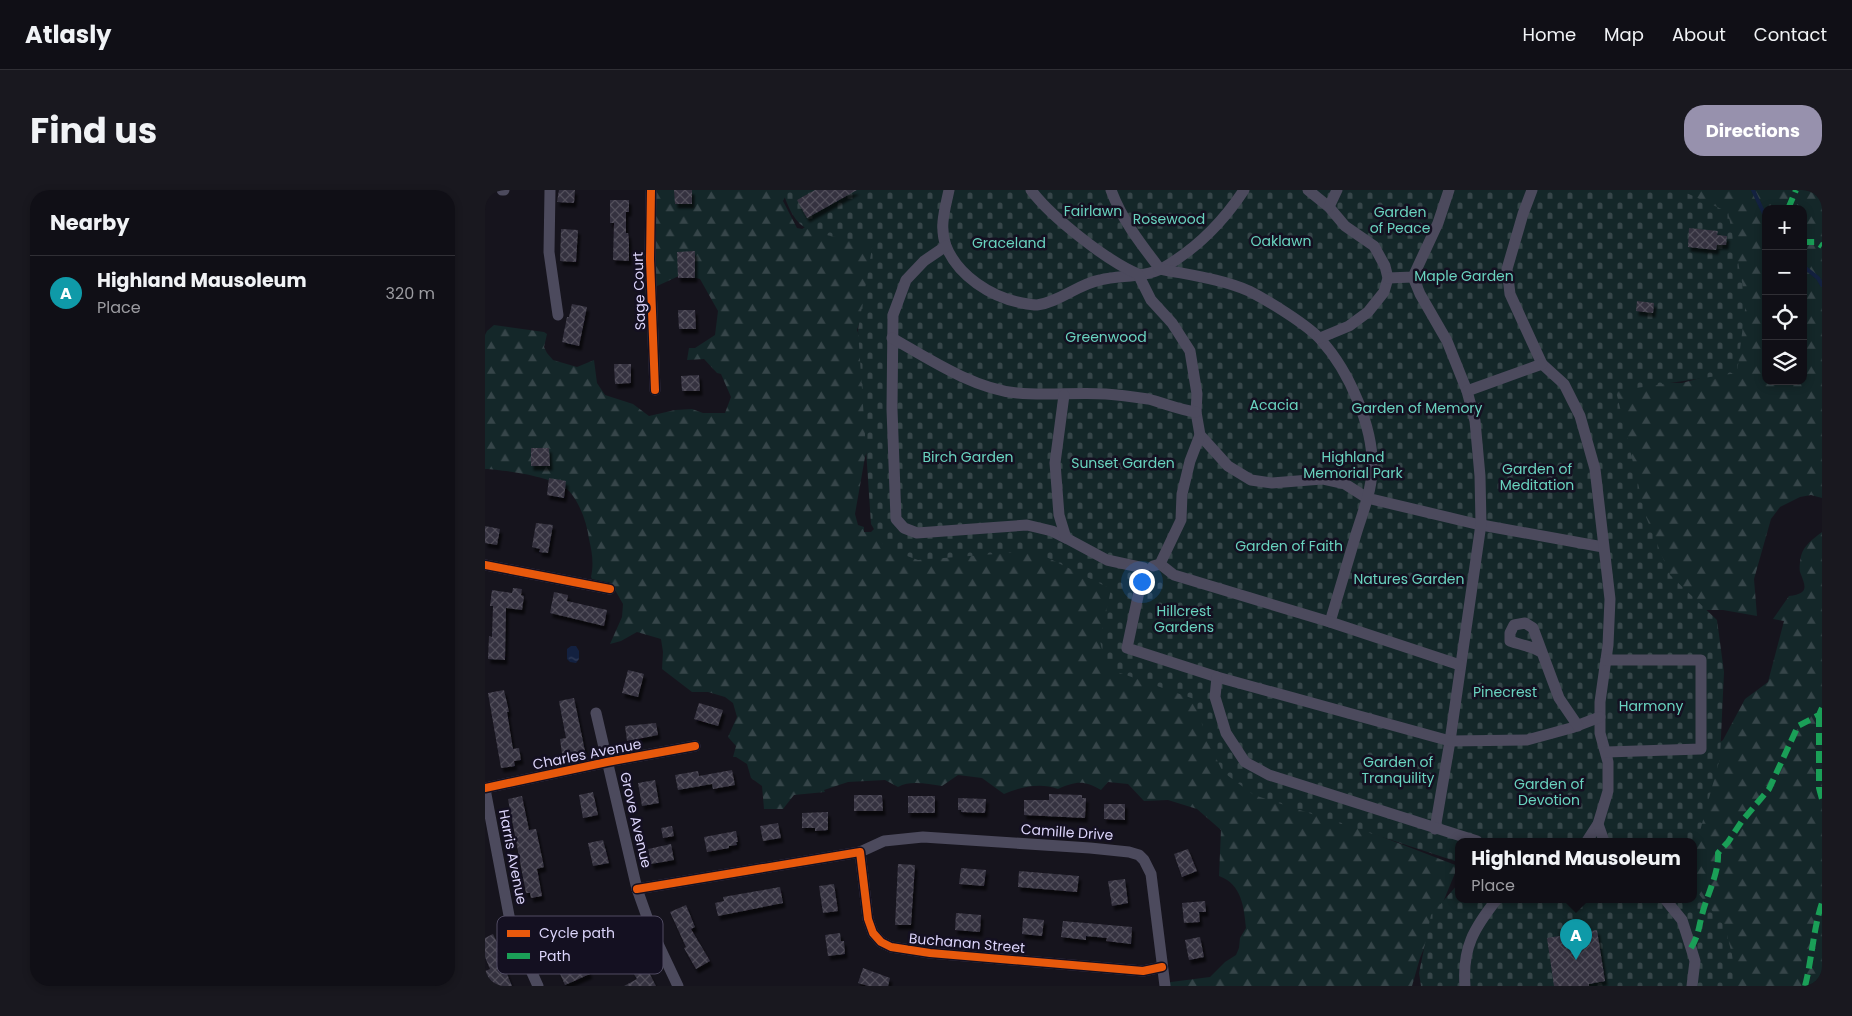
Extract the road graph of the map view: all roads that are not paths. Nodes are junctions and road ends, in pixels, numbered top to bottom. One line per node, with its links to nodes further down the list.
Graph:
1 (550, 190): 17 (street)
2 (651, 190): 21 (street, Sage Court)
3 (949, 190): 12 (street)
4 (1031, 190): 14 (street)
5 (1111, 190): 13 (street)
6 (1244, 190): 13 (street)
7 (1308, 190): 11 (street)
8 (1337, 190): 11 (street)
9 (1449, 190): 15 (street)
10 (1532, 190): 20 (street)
11 (1329, 207): 16 (street)
12 (947, 246): 14 (street); 18 (street)
13 (1160, 269): 14 (street); 19 (street)
14 (1138, 274): 24 (street)
15 (1413, 277): 16 (street); 22 (street)
16 (1388, 278): 19 (street)
17 (558, 315)
18 (892, 338): 23 (street); 28 (street)
19 (1320, 338): 26 (street)
20 (1542, 364): 22 (street); 29 (street)
21 (655, 390)
22 (1467, 391): 27 (street)
23 (1064, 395): 24 (street); 28 (street)
24 (1196, 412): 25 (street)
25 (1201, 435): 26 (street); 30 (street)
26 (1367, 498): 27 (street); 34 (street)
27 (1481, 524): 29 (street); 37 (street)
28 (1065, 538): 32 (street)
29 (1603, 547): 36 (street)
30 (1160, 564): 32 (street); 34 (street)
31 (485, 565): 33 (street)
32 (1144, 568): 38 (street)
33 (610, 589)
34 (1330, 622): 37 (street)
35 (1541, 652): 41 (street)
36 (1606, 660): 40 (street); 44 (street)
37 (1460, 665): 42 (street)
38 (1217, 678): 42 (street); 48 (street)
39 (596, 713): 45 (street, Grove Avenue)
40 (1600, 717): 41 (street); 44 (street)
41 (1578, 726): 42 (street)
42 (1450, 741): 48 (street)
43 (695, 746): 45 (street, Charles Avenue)
44 (1606, 752): 47 (street)
45 (607, 762): 46 (street, Charles Avenue); 53 (street, Grove Avenue)
46 (485, 788): 56 (street, Harris Avenue)
47 (1598, 824): 50 (street); 51 (street)
48 (1435, 829): 49 (street)
49 (1466, 838)
50 (1589, 838)
51 (1603, 838)
52 (860, 852): 53 (street); 59 (street, Buchanan Street); 59 (street, Camille Drive)
53 (637, 889): 57 (street, Grove Avenue)
54 (1494, 903): 64 (street)
55 (1668, 903): 65 (street)
56 (509, 916)
57 (647, 916)
58 (663, 954): 62 (street, Grove Avenue)
59 (1162, 967): 63 (street, Camille Drive)
60 (533, 974): 61 (street, Harris Avenue)
61 (538, 986)
62 (678, 986)
63 (1165, 986)
64 (1465, 986)
65 (1692, 986)

